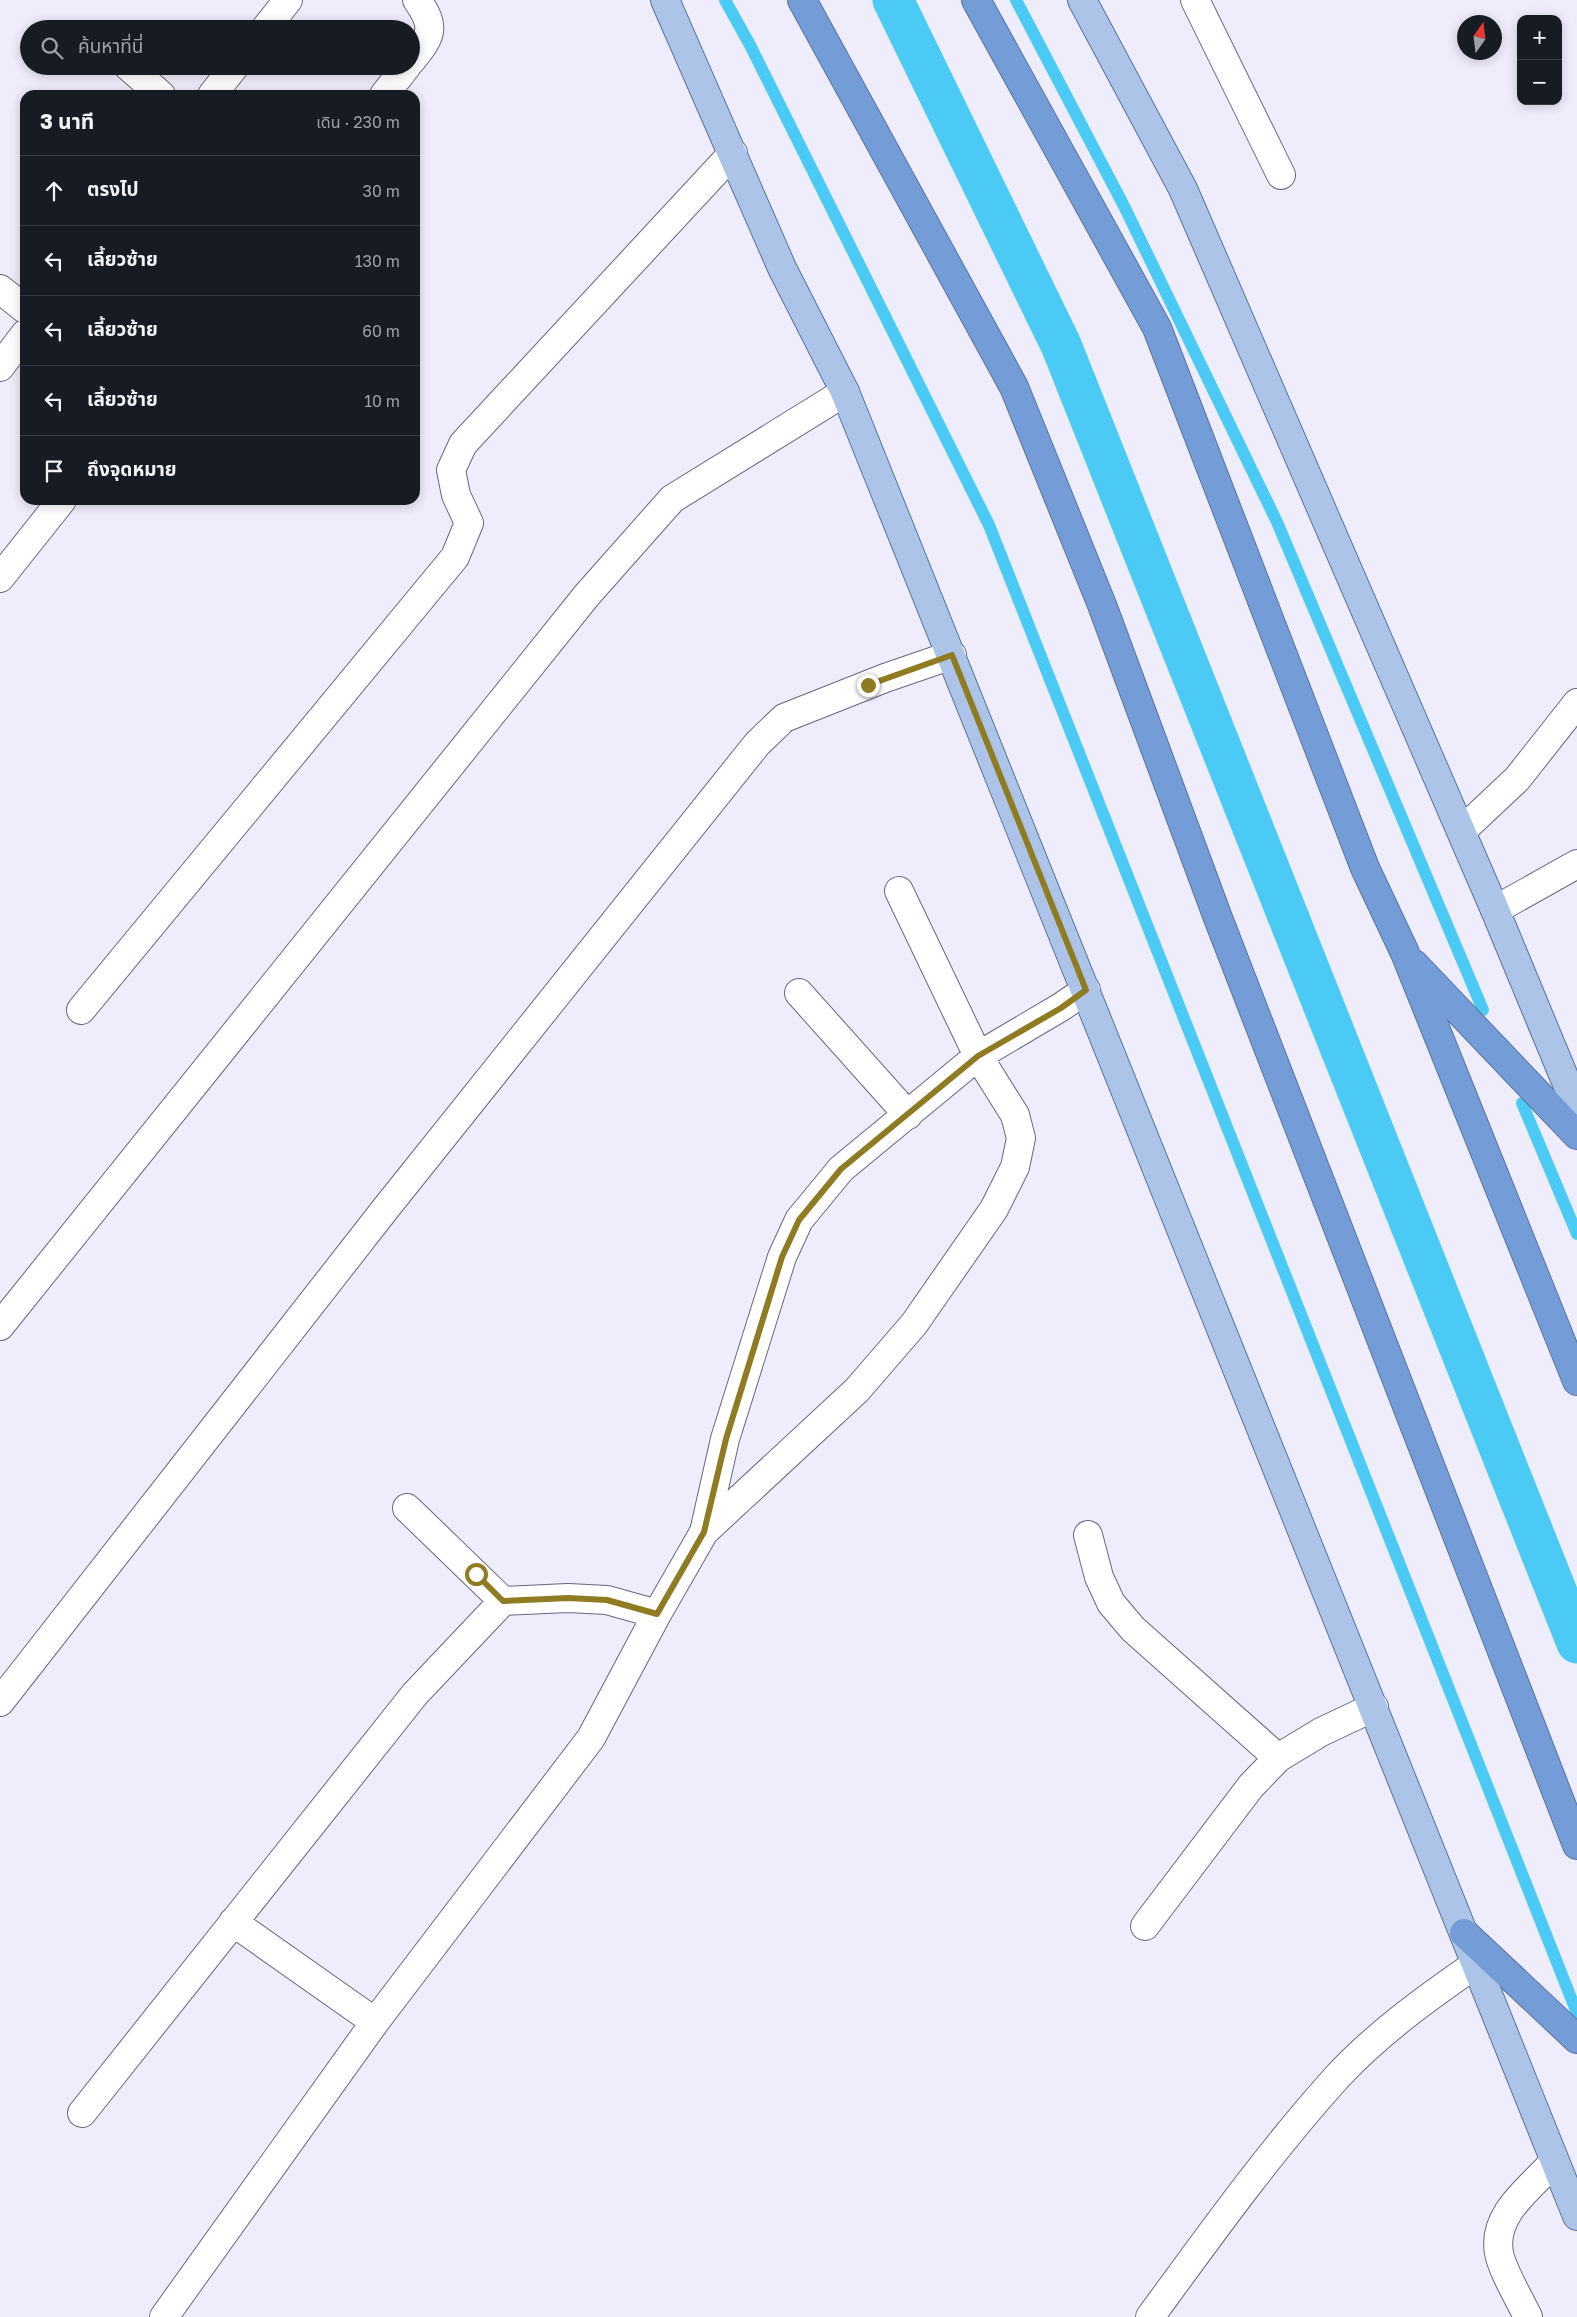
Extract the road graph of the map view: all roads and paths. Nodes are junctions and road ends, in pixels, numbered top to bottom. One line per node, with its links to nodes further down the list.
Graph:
1 (288, 0): 8 (street)
2 (417, 0): 9 (street)
3 (665, 0): 16 (main road)
4 (802, 0): 49 (highway)
5 (976, 0): 31 (highway)
6 (1082, 0): 30 (main road)
7 (1196, 0): 17 (street)
8 (272, 20)
9 (420, 50)
10 (138, 75): 13 (street)
11 (228, 75): 14 (street)
12 (400, 75): 15 (street)
13 (156, 90)
14 (216, 90)
15 (388, 90)
16 (733, 153): 22 (main road); 34 (street)
17 (1281, 175)
18 (0, 289): 19 (street)
19 (20, 305)
20 (20, 341): 21 (street)
21 (0, 367)
22 (845, 392): 25 (main road); 39 (street)
23 (58, 505): 24 (street)
24 (0, 578)
25 (952, 655): 32 (main road); 46 (street)
26 (1577, 703): 27 (street)
27 (1468, 826)
28 (1577, 864): 30 (street)
29 (899, 891): 35 (street)
30 (1495, 910): 36 (main road)
31 (1405, 954): 38 (highway); 40 (highway)
32 (1086, 990): 35 (street); 47 (main road)
33 (799, 993): 37 (street)
34 (81, 1010)
35 (978, 1056): 37 (street); 42 (street)
36 (1577, 1108)
37 (908, 1115): 42 (street)
38 (1577, 1135)
39 (0, 1326)
40 (1577, 1381)
41 (408, 1508): 44 (street)
42 (704, 1532): 45 (street)
43 (1088, 1535): 48 (street)
44 (503, 1601): 45 (street); 50 (street)
45 (657, 1614): 54 (street)
46 (0, 1702)
47 (1374, 1707): 48 (street); 52 (main road)
48 (1278, 1758): 51 (street)
49 (1577, 1845)
50 (233, 1922): 54 (street); 56 (street)
51 (1145, 1926)
52 (1464, 1933): 53 (main road); 55 (highway)
53 (1476, 1964): 57 (main road); 60 (street)
54 (375, 2022): 59 (street)
55 (1577, 2039)
56 (82, 2113)
57 (1553, 2156): 58 (main road); 61 (street)
58 (1577, 2216)
59 (164, 2317)
60 (1150, 2317)
61 (1528, 2317)

